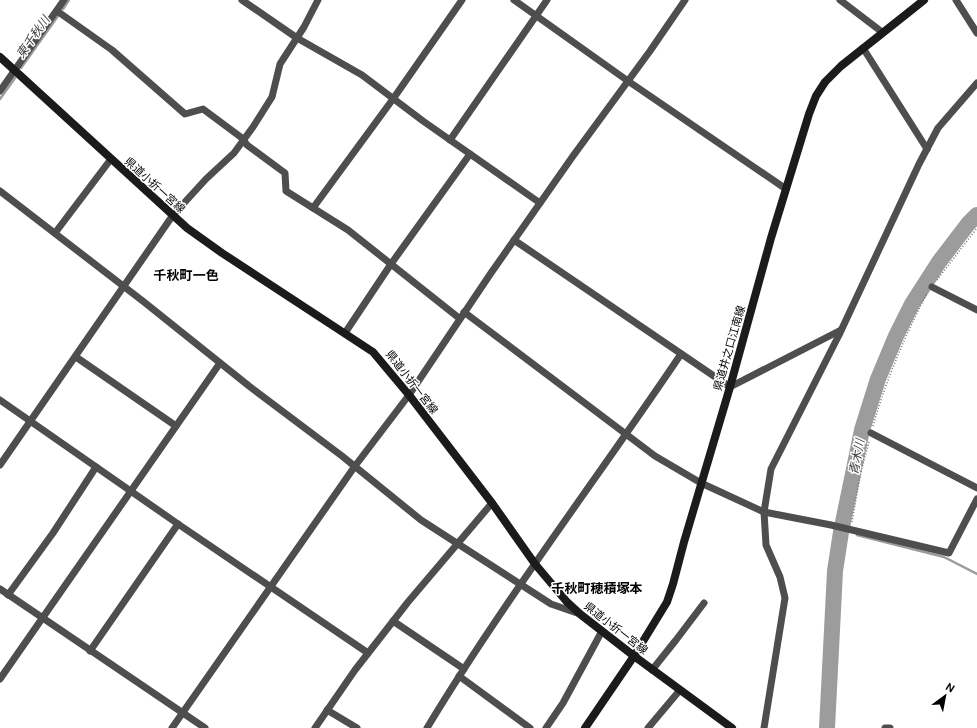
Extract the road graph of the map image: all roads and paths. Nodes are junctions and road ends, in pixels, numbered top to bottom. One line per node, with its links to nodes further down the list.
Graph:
1 (64, 0): 11 (street)
2 (242, 0): 15 (street)
3 (318, 0): 15 (street)
4 (462, 0): 22 (street)
5 (514, 0): 12 (street)
6 (547, 0): 12 (street)
7 (685, 0): 19 (street)
8 (840, 0): 13 (street)
9 (924, 0): 13 (main road, 県道井之口江南線)
10 (956, 0): 14 (street)
11 (57, 11): 18 (street); 23 (street)
12 (536, 15): 19 (street); 24 (street)
13 (882, 32): 16 (main road, 県道井之口江南線)
14 (977, 33)
15 (297, 38): 22 (street); 23 (street)
16 (863, 48): 25 (street); 28 (main road, 県道井之口江南線)
17 (0, 57): 18 (main road, 県道小折一宮線)
18 (14, 70): 21 (street); 27 (main road, 県道小折一宮線)
19 (628, 81): 28 (street); 30 (street)
20 (977, 83): 25 (street)
21 (0, 91)
22 (393, 99): 24 (street); 31 (street)
23 (244, 140): 31 (street); 32 (street)
24 (450, 140): 26 (street)
25 (927, 149): 41 (street)
26 (470, 154): 30 (street); 36 (street)
27 (111, 159): 32 (main road, 県道小折一宮線); 34 (street)
28 (786, 189): 46 (main road, 県道井之口江南線)
29 (0, 191): 34 (street)
30 (540, 203): 35 (street)
31 (314, 208): 36 (street)
32 (173, 215): 37 (street); 42 (main road, 県道小折一宮線)
33 (977, 228): 38 (path)
34 (55, 233): 37 (street)
35 (514, 240): 40 (street); 43 (street)
36 (391, 264): 40 (street); 42 (street)
37 (124, 287): 44 (street); 45 (street)
38 (932, 287): 39 (street); 51 (path)
39 (977, 310)
40 (461, 315): 47 (street); 52 (street)
41 (841, 330): 46 (street); 61 (street)
42 (345, 333): 47 (main road, 県道小折一宮線)
43 (681, 354): 46 (street); 52 (street)
44 (76, 356): 49 (street); 50 (street)
45 (220, 363): 50 (street); 54 (street)
46 (730, 387): 56 (main road, 県道井之口江南線)
47 (409, 395): 54 (street); 60 (main road, 県道小折一宮線)
48 (0, 400): 49 (street)
49 (31, 421): 53 (street); 55 (street)
50 (176, 426): 58 (street)
51 (871, 433): 57 (street); 63 (path)
52 (627, 434): 56 (street); 65 (street)
53 (0, 465)
54 (355, 466): 64 (street); 67 (street)
55 (96, 467): 58 (street); 69 (street)
56 (701, 483): 61 (street); 77 (main road, 県道井之口江南線)
57 (977, 488)
58 (130, 491): 62 (street); 72 (street)
59 (977, 498): 63 (street)
60 (492, 503): 64 (street); 65 (main road, 県道小折一宮線)
61 (764, 512): 63 (street); 95 (street)
62 (178, 524): 67 (street); 75 (street)
63 (850, 530)
64 (457, 543): 66 (street); 73 (street)
65 (535, 564): 66 (street); 71 (main road, 県道小折一宮線)
66 (520, 584): 71 (street); 78 (street)
67 (271, 588): 76 (street); 84 (street)
68 (0, 589): 69 (street)
69 (8, 594): 72 (street)
70 (704, 603): 79 (street)
71 (580, 614): 74 (main road, 県道小折一宮線)
72 (43, 618): 75 (street); 81 (street)
73 (393, 621): 76 (street); 78 (street)
74 (602, 631): 77 (main road, 県道小折一宮線); 91 (street)
75 (90, 651): 84 (street)
76 (368, 653): 83 (street)
77 (634, 656): 79 (main road, 県道小折一宮線); 92 (main road, 県道井之口江南線)
78 (464, 669): 80 (street)
79 (652, 670): 82 (main road, 県道小折一宮線)
80 (459, 676): 89 (street); 90 (street)
81 (0, 679)
82 (680, 690): 93 (street); 94 (main road, 県道小折一宮線)
83 (327, 710): 87 (street); 88 (street)
84 (183, 713): 85 (street); 86 (street)
85 (172, 728)
86 (205, 728)
87 (315, 728)
88 (358, 728)
89 (427, 728)
90 (530, 728)
91 (546, 728)
92 (586, 728)
93 (648, 728)
94 (732, 728)
95 (764, 728)
96 (885, 728): 97 (street)
97 (890, 728)

